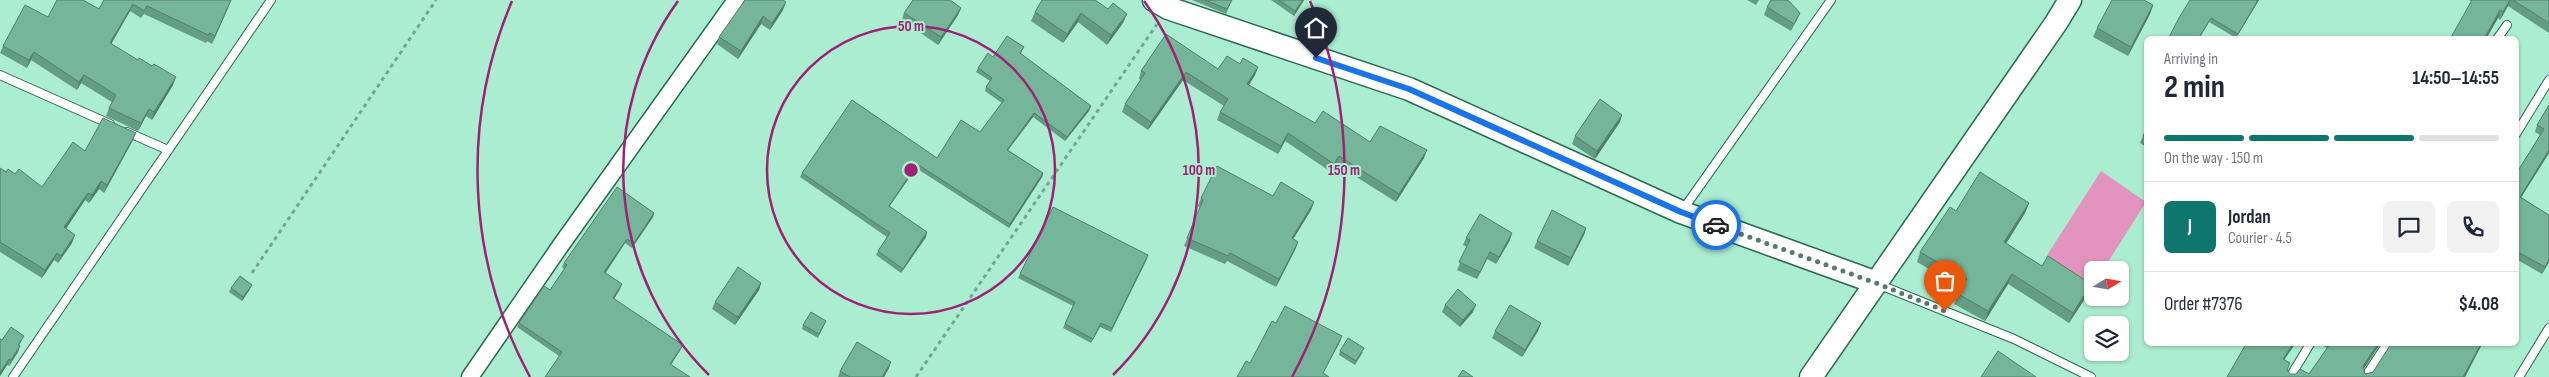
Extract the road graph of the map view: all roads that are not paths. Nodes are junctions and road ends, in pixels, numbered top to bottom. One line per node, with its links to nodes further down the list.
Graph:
1 (271, 0): 11 (lane)
2 (736, 0): 18 (street)
3 (1831, 0): 12 (lane)
4 (2070, 0): 13 (street)
5 (1161, 4): 12 (street)
6 (2507, 25): 7 (lane)
7 (2500, 36)
8 (0, 75): 11 (lane)
9 (2549, 80): 10 (lane)
10 (2519, 129)
11 (168, 150): 17 (lane)
12 (1681, 212): 13 (street)
13 (1876, 283): 19 (street); 20 (lane)
14 (2549, 328): 23 (lane)
15 (2309, 346): 21 (lane)
16 (2386, 346): 22 (lane)
17 (13, 377)
18 (470, 377)
19 (1811, 377)
20 (2091, 377)
21 (2290, 377)
22 (2365, 377)
23 (2519, 377)

